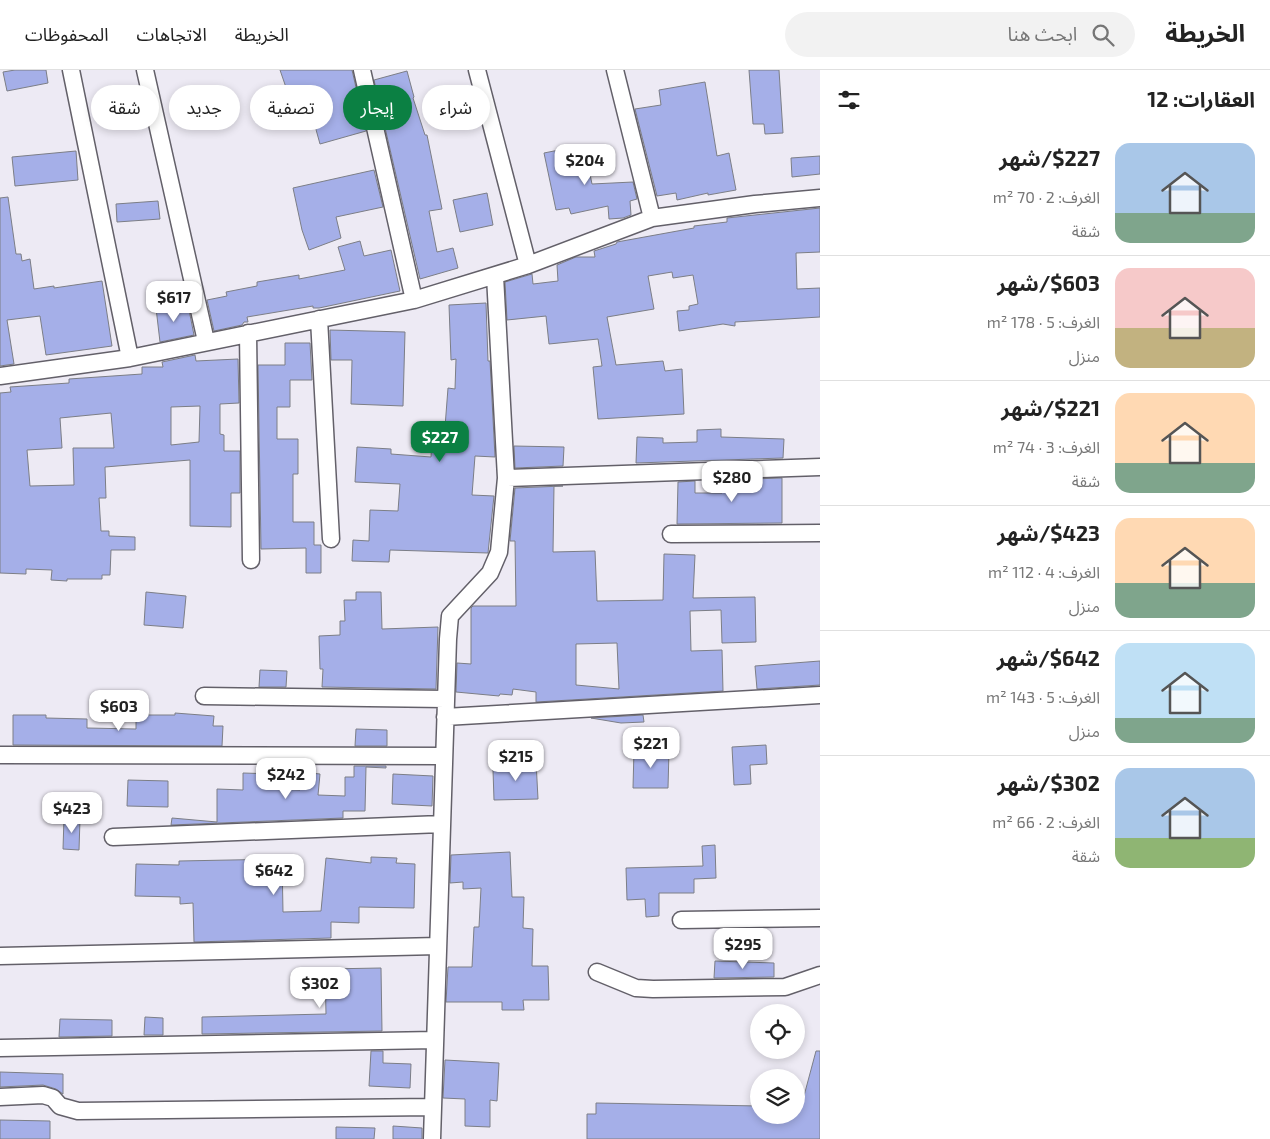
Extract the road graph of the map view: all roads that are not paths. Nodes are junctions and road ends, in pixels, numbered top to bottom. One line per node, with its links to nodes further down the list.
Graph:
1 (71, 70): 14 (street)
2 (145, 70): 13 (street)
3 (362, 70): 10 (street)
4 (477, 70): 8 (street)
5 (616, 70): 7 (street)
6 (820, 198): 7 (street)
7 (652, 218): 8 (street)
8 (528, 264): 9 (street)
9 (495, 276): 10 (street); 17 (street)
10 (414, 300): 11 (street)
11 (319, 319): 12 (street); 20 (street)
12 (248, 333): 13 (street); 21 (street)
13 (206, 342): 14 (street)
14 (130, 358): 15 (street)
15 (0, 376)
16 (820, 467): 17 (street)
17 (506, 478): 24 (street)
18 (820, 533): 19 (street)
19 (671, 534)
20 (331, 539)
21 (251, 560)
22 (204, 696): 24 (street)
23 (820, 696): 25 (street)
24 (446, 699): 25 (street)
25 (445, 717): 27 (street)
26 (0, 755): 27 (street)
27 (444, 756): 28 (street)
28 (442, 824): 29 (street); 32 (street)
29 (112, 837)
30 (820, 918): 31 (street)
31 (682, 920)
32 (438, 946): 33 (street); 36 (street)
33 (0, 956)
34 (597, 972): 35 (street)
35 (820, 975)
36 (434, 1040): 37 (street); 39 (street)
37 (0, 1048)
38 (0, 1097): 39 (street)
39 (432, 1107): 40 (street)
40 (432, 1139)

